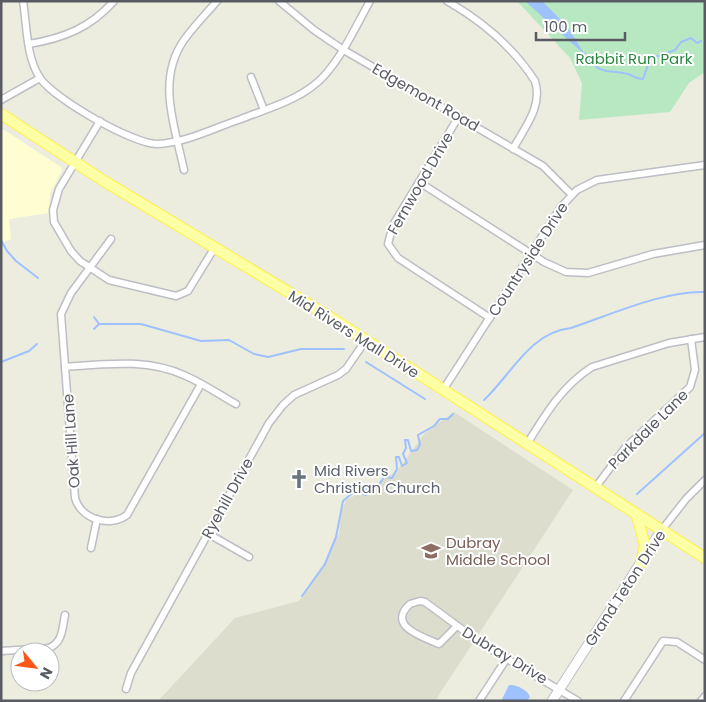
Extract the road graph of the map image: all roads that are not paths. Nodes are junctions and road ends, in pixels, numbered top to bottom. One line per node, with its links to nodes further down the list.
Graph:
1 (23, 1): 7 (street)
2 (114, 1): 7 (street)
3 (217, 1): 16 (street)
4 (279, 1): 8 (street, Edgemont Road)
5 (370, 1): 8 (street)
6 (447, 1): 17 (street)
7 (29, 44): 10 (street)
8 (342, 48): 12 (street); 14 (street, Edgemont Road)
9 (251, 77): 12 (street)
10 (40, 78): 11 (street); 15 (street)
11 (1, 100)
12 (264, 110): 16 (street)
13 (1, 114): 18 (main road, Mid Rivers Mall Drive)
14 (458, 116): 17 (street, Edgemont Road); 21 (street, Fernwood Drive)
15 (100, 121): 16 (street); 18 (street)
16 (178, 142): 20 (street)
17 (513, 149): 22 (street, Edgemont Road)
18 (75, 162): 25 (main road, Mid Rivers Mall Drive); 27 (street)
19 (705, 166): 22 (street, Countryside Drive)
20 (184, 170)
21 (419, 182): 26 (street); 28 (street, Fernwood Drive)
22 (571, 194): 26 (street, Countryside Drive)
23 (111, 239): 27 (street, Oak Hill Lane)
24 (705, 245): 26 (street)
25 (215, 247): 27 (street); 31 (main road, Mid Rivers Mall Drive)
26 (531, 254): 28 (street, Countryside Drive)
27 (89, 268): 32 (street, Oak Hill Lane)
28 (490, 318): 34 (street, Countryside Drive)
29 (705, 337): 30 (street)
30 (691, 339): 36 (street); 38 (street, Parkdale Lane)
31 (366, 340): 34 (main road, Mid Rivers Mall Drive); 42 (street, Ryehill Drive)
32 (65, 367): 33 (street); 40 (street, Oak Hill Lane)
33 (202, 384): 35 (street); 40 (street)
34 (443, 390): 36 (main road, Mid Rivers Mall Drive)
35 (236, 404)
36 (527, 444): 38 (main road, Mid Rivers Mall Drive)
37 (705, 480): 41 (street, Grand Teton Drive)
38 (595, 488): 39 (main road, Mid Rivers Mall Drive)
39 (637, 516): 41 (main road, Mid Rivers Mall Drive); 46 (main road)
40 (97, 519): 43 (street)
41 (661, 531): 45 (main road, Mid Rivers Mall Drive); 46 (street, Grand Teton Drive)
42 (207, 533): 44 (street); 52 (street, Ryehill Drive)
43 (91, 548)
44 (249, 557)
45 (705, 558)
46 (641, 563): 53 (street, Grand Teton Drive)
47 (65, 616): 49 (street)
48 (457, 626): 48 (street, Dubray Drive); 50 (street, Dubray Drive)
49 (1, 651)
50 (507, 658): 53 (street, Dubray Drive); 55 (street)
51 (705, 660): 58 (street)
52 (126, 689)
53 (560, 689): 56 (street, Grand Teton Drive); 57 (street, Dubray Drive)
54 (705, 696): 59 (street)
55 (479, 701)
56 (552, 701)
57 (578, 701)
58 (624, 701)
59 (702, 701)

